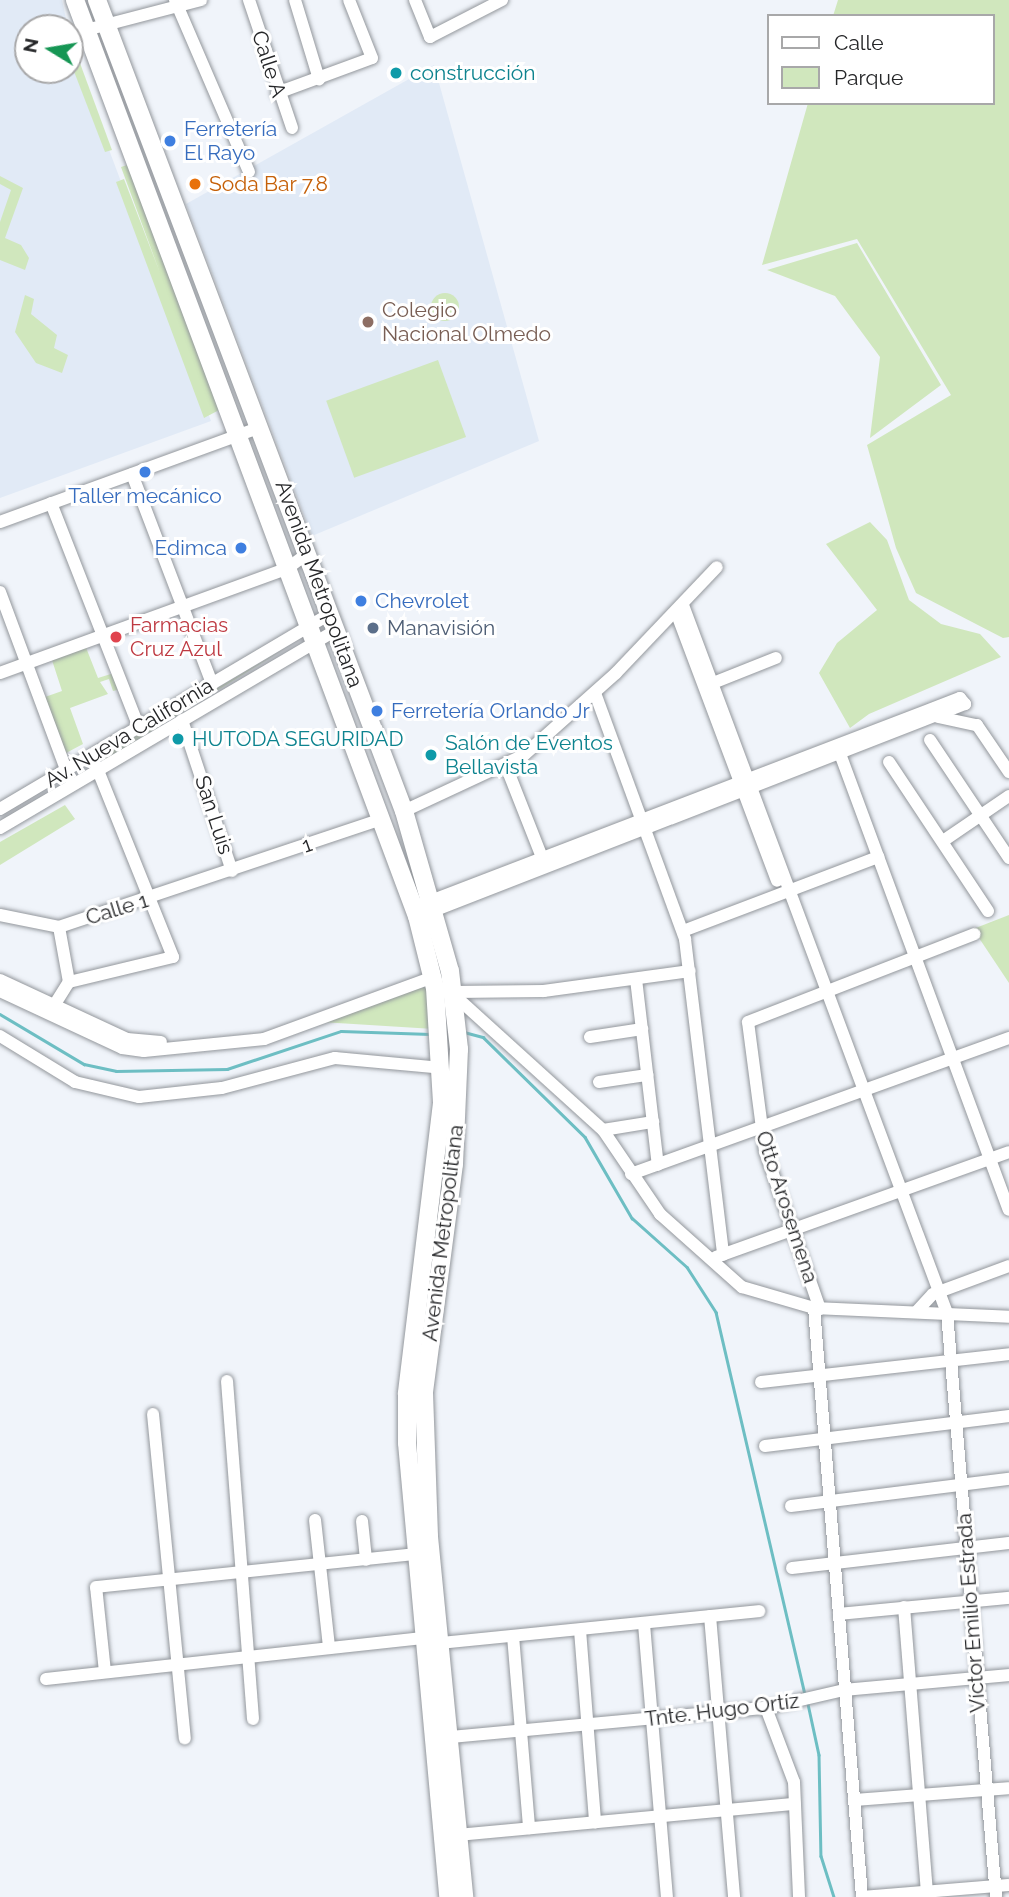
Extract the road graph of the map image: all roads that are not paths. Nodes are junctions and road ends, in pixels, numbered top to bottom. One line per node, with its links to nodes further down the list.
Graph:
1 (75, 0): 11 (highway, Avenida Metropolitana)
2 (97, 0): 10 (highway, Avenida Metropolitana)
3 (201, 0): 9 (street)
4 (249, 0): 13 (street, Calle A)
5 (295, 0): 12 (street)
6 (349, 0): 12 (street)
7 (415, 0): 8 (street)
8 (502, 0)
9 (176, 3): 10 (street); 15 (street)
10 (106, 25): 11 (street); 16 (highway, Avenida Metropolitana)
11 (86, 30): 17 (highway, Avenida Metropolitana)
12 (319, 79): 13 (street)
13 (277, 93): 14 (street, Calle A)
14 (292, 128)
15 (249, 172)
16 (261, 427): 17 (street); 21 (highway, Avenida Metropolitana)
17 (237, 436): 18 (street); 23 (highway, Avenida Metropolitana)
18 (132, 474): 19 (street); 25 (street)
19 (51, 503): 20 (street); 29 (street)
20 (0, 522)
21 (308, 553): 23 (street); 27 (highway, Avenida Metropolitana)
22 (717, 567): 26 (street)
23 (288, 568): 25 (street); 28 (highway, Avenida Metropolitana)
24 (0, 592): 31 (street)
25 (184, 607): 29 (street); 33 (street)
26 (679, 608): 34 (street, Víctor Emilio Estrada); 35 (street)
27 (333, 622): 28 (street, Av. Nueva California); 51 (highway, Avenida Metropolitana)
28 (314, 633): 33 (street, Av. Nueva California); 37 (street, Av. Nueva California); 53 (highway, Avenida Metropolitana)
29 (104, 635): 31 (street); 38 (street)
30 (776, 658): 34 (street)
31 (26, 664): 32 (street); 44 (street)
32 (0, 673)
33 (212, 684): 38 (street, Av. Nueva California)
34 (708, 685): 48 (street, Víctor Emilio Estrada)
35 (595, 693): 43 (street); 54 (street)
36 (937, 717): 40 (street); 40 (street); 46 (street)
37 (182, 720): 45 (street, Av. Nueva California); 60 (street, San Luis)
38 (139, 727): 41 (street, Av. Nueva California)
39 (930, 740): 52 (street)
40 (840, 752): 48 (street); 57 (street)
41 (91, 755): 44 (street, Av. Nueva California); 45 (street)
42 (889, 762): 56 (street)
43 (506, 766): 51 (street); 59 (street)
44 (66, 770): 47 (street); 50 (street, Av. Nueva California)
45 (97, 770): 47 (street, Av. Nueva California); 62 (street)
46 (1009, 772)
47 (72, 785): 55 (street, Av. Nueva California)
48 (747, 787): 54 (street); 61 (street, Víctor Emilio Estrada)
49 (1009, 796): 52 (street)
50 (0, 809)
51 (404, 811): 63 (highway, Avenida Metropolitana)
52 (981, 815): 56 (street); 58 (street)
53 (381, 819): 60 (street, 1); 64 (highway, Avenida Metropolitana)
54 (645, 826): 59 (street); 68 (street)
55 (0, 828)
56 (943, 841): 65 (street)
57 (878, 857): 61 (street); 70 (street)
58 (1009, 858)
59 (545, 864): 63 (street)
60 (232, 871): 62 (street, Calle 1)
61 (785, 892): 68 (street); 77 (street, Víctor Emilio Estrada)
62 (152, 899): 67 (street, Calle 1); 75 (street)
63 (435, 905): 64 (street); 78 (highway, Avenida Metropolitana)
64 (416, 911): 72 (highway, Avenida Metropolitana)
65 (988, 911)
66 (0, 915): 67 (street, Calle 1)
67 (58, 927): 75 (street)
68 (683, 931): 71 (street)
69 (975, 934): 70 (street)
70 (915, 958): 77 (street); 87 (street)
71 (690, 971): 73 (street); 95 (street)
72 (432, 974): 79 (street); 81 (highway, Avenida Metropolitana)
73 (636, 979): 78 (street); 82 (street)
74 (0, 980): 79 (street)
75 (69, 982): 79 (street)
76 (0, 991): 79 (street)
77 (823, 993): 91 (street, Víctor Emilio Estrada); 93 (street, Otto Arosemena)
78 (454, 994): 80 (street); 81 (highway, Avenida Metropolitana)
79 (52, 1010)
80 (481, 1016): 81 (street); 94 (street)
81 (451, 1026): 86 (highway, Avenida Metropolitana)
82 (642, 1029): 84 (street); 89 (street)
83 (0, 1036): 88 (street)
84 (590, 1037)
85 (1009, 1038): 87 (street)
86 (450, 1049): 88 (highway); 107 (highway, Avenida Metropolitana)
87 (951, 1059): 91 (street); 97 (street)
88 (442, 1068): 107 (highway)
89 (647, 1075): 90 (street); 92 (street)
90 (599, 1082)
91 (859, 1093): 93 (street); 100 (street, Víctor Emilio Estrada)
92 (653, 1122): 94 (street); 98 (street)
93 (760, 1129): 95 (street); 102 (street, Otto Arosemena)
94 (603, 1130): 99 (street)
95 (710, 1147): 98 (street); 103 (street)
96 (1009, 1152): 97 (street)
97 (990, 1159): 100 (street); 101 (street)
98 (658, 1165): 99 (street)
99 (631, 1174): 104 (street)
100 (897, 1193): 102 (street); 106 (street, Víctor Emilio Estrada)
101 (1009, 1210)
102 (792, 1230): 103 (street); 108 (street, Otto Arosemena)
103 (723, 1255): 104 (street)
104 (703, 1257): 108 (street)
105 (1009, 1266): 106 (street)
106 (936, 1293): 109 (street); 110 (street, Víctor Emilio Estrada)
107 (427, 1298): 130 (highway, Avenida Metropolitana)
108 (817, 1308): 109 (street); 114 (street, Otto Arosemena)
109 (916, 1311): 110 (street)
110 (945, 1313): 111 (street); 113 (street, Víctor Emilio Estrada)
111 (1009, 1317)
112 (1009, 1354): 113 (street)
113 (953, 1361): 114 (street); 119 (street, Víctor Emilio Estrada)
114 (821, 1376): 116 (street); 120 (street, Otto Arosemena)
115 (227, 1381): 135 (street)
116 (761, 1382)
117 (153, 1414): 136 (street)
118 (1009, 1416): 119 (street)
119 (957, 1422): 120 (street); 123 (street, Víctor Emilio Estrada)
120 (826, 1438): 121 (street); 124 (street, Otto Arosemena)
121 (765, 1446)
122 (1009, 1479): 123 (street)
123 (961, 1485): 124 (street); 129 (street, Víctor Emilio Estrada)
124 (832, 1501): 125 (street); 132 (street, Otto Arosemena)
125 (791, 1506)
126 (315, 1520): 133 (street)
127 (362, 1521): 131 (street)
128 (1009, 1544): 129 (street)
129 (966, 1549): 132 (street); 138 (street, Víctor Emilio Estrada)
130 (422, 1553): 131 (street); 146 (highway, Avenida Metropolitana)
131 (366, 1560): 133 (street)
132 (836, 1563): 134 (street); 141 (street, Otto Arosemena)
133 (320, 1565): 135 (street); 147 (street)
134 (792, 1568)
135 (239, 1573): 136 (street); 148 (street)
136 (168, 1580): 149 (street); 150 (street)
137 (1009, 1598): 138 (street)
138 (970, 1602): 139 (street); 152 (street, Víctor Emilio Estrada)
139 (904, 1608): 141 (street); 154 (street)
140 (758, 1611): 142 (street)
141 (839, 1614): 155 (street, Otto Arosemena)
142 (710, 1616): 143 (street); 157 (street)
143 (644, 1624): 144 (street); 159 (street)
144 (580, 1630): 145 (street); 160 (street)
145 (513, 1636): 146 (street); 161 (street)
146 (431, 1640): 147 (street); 163 (highway, Avenida Metropolitana)
147 (329, 1647): 148 (street)
148 (247, 1656): 149 (street); 158 (street)
149 (177, 1664): 150 (street); 162 (street)
150 (104, 1672): 153 (street)
151 (1009, 1675): 152 (street, Tnte. Hugo Ortíz)
152 (976, 1678): 154 (street, Tnte. Hugo Ortíz); 165 (street, Víctor Emilio Estrada)
153 (46, 1679)
154 (910, 1684): 155 (street, Tnte. Hugo Ortíz); 166 (street)
155 (841, 1691): 156 (street, Tnte. Hugo Ortíz); 167 (street, Otto Arosemena)
156 (765, 1708): 157 (street, Tnte. Hugo Ortíz); 168 (street)
157 (719, 1713): 159 (street, Tnte. Hugo Ortíz); 169 (street)
158 (253, 1719)
159 (653, 1719): 160 (street, Tnte. Hugo Ortíz); 170 (street)
160 (587, 1726): 161 (street, Tnte. Hugo Ortíz); 171 (street)
161 (521, 1731): 163 (street, Tnte. Hugo Ortíz); 172 (street)
162 (185, 1738)
163 (441, 1738): 173 (highway, Avenida Metropolitana); 178 (highway)
164 (1009, 1788): 165 (street)
165 (986, 1790): 166 (street); 176 (street, Víctor Emilio Estrada)
166 (918, 1795): 167 (street); 175 (street)
167 (853, 1800): 184 (street, Otto Arosemena)
168 (795, 1804): 169 (street); 183 (street)
169 (727, 1811): 170 (street); 181 (street)
170 (661, 1817): 171 (street); 180 (street)
171 (595, 1822): 172 (street)
172 (529, 1828): 173 (street)
173 (458, 1835): 179 (highway, Avenida Metropolitana)
174 (1009, 1885): 176 (street)
175 (927, 1892): 176 (street); 177 (street)
176 (996, 1892)
177 (896, 1896): 184 (street)
178 (448, 1897)
179 (464, 1897)
180 (667, 1897)
181 (734, 1897)
182 (794, 1897): 183 (street)
183 (799, 1897)
184 (863, 1897)

